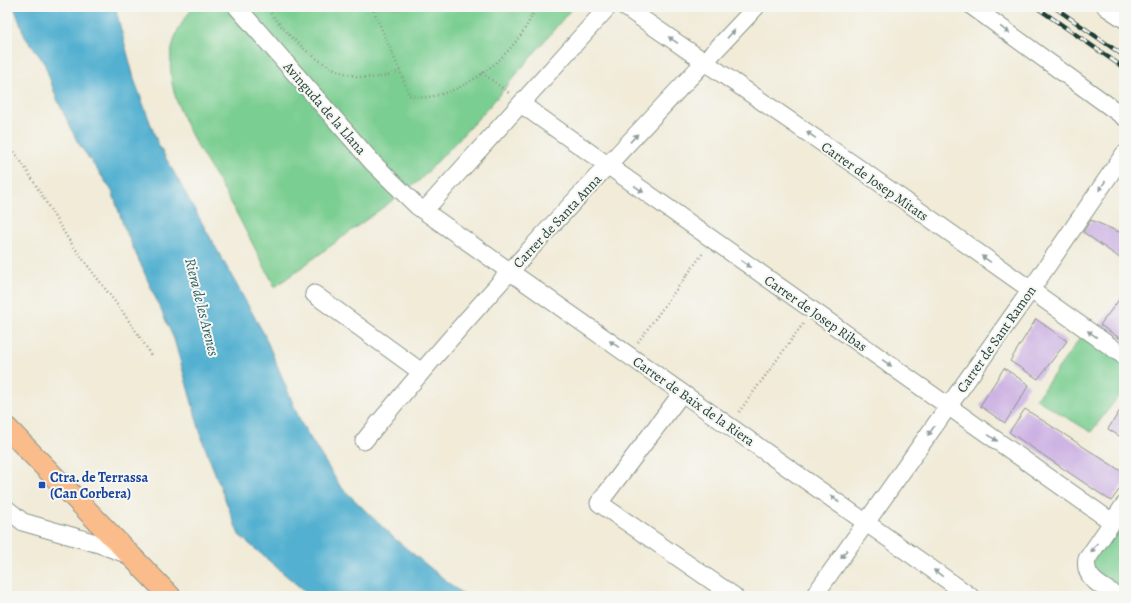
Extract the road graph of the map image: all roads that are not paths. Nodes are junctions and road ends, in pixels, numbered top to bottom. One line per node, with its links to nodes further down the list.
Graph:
1 (237, 7): 13 (street, Avinguda de la Llana)
2 (608, 7): 9 (street)
3 (625, 7): 8 (street, Carrer de Josep Mitats, one-way to 3)
4 (756, 7): 8 (street, Carrer de Santa Anna, one-way to 4)
5 (973, 7): 10 (street, one-way to 10)
6 (1106, 7): 7 (street)
7 (1124, 19)
8 (705, 62): 12 (street, Carrer de Santa Anna, one-way to 8); 15 (street, Carrer de Josep Mitats, one-way to 8)
9 (521, 104): 12 (street, Carrer de Josep Ribas); 13 (street)
10 (1124, 117)
11 (1124, 154): 15 (street, Carrer de Sant Ramon, one-way to 15)
12 (608, 166): 14 (street, Carrer de Santa Anna); 20 (street, Carrer de Josep Ribas, one-way to 20)
13 (420, 208): 14 (street, Carrer de Baix de la Riera)
14 (509, 271): 18 (street, Carrer de Santa Anna); 19 (street, Carrer de Baix de la Riera, one-way to 14)
15 (1030, 291): 17 (street, Carrer de Josep Mitats, one-way to 15); 20 (street, Carrer de Sant Ramon)
16 (314, 294): 18 (street)
17 (1124, 356)
18 (420, 371): 22 (street, Carrer de Santa Anna)
19 (682, 393): 25 (street, Carrer de Baix de la Riera, one-way to 19); 29 (street)
20 (949, 406): 25 (street, Carrer de Sant Ramon, one-way to 25); 26 (street, Carrer de Josep Ribas, one-way to 26)
21 (7, 428): 27 (main road)
22 (364, 441)
23 (1124, 505): 26 (street)
24 (7, 509): 27 (street)
25 (866, 522): 30 (street, Carrer de Sant Ramon, one-way to 30); 31 (street, Carrer de Baix de la Riera, one-way to 25)
26 (1112, 522): 32 (street, one-way to 32)
27 (130, 555): 28 (main road)
28 (170, 596)
29 (734, 596)
30 (814, 596)
31 (970, 596)
32 (1118, 596)

